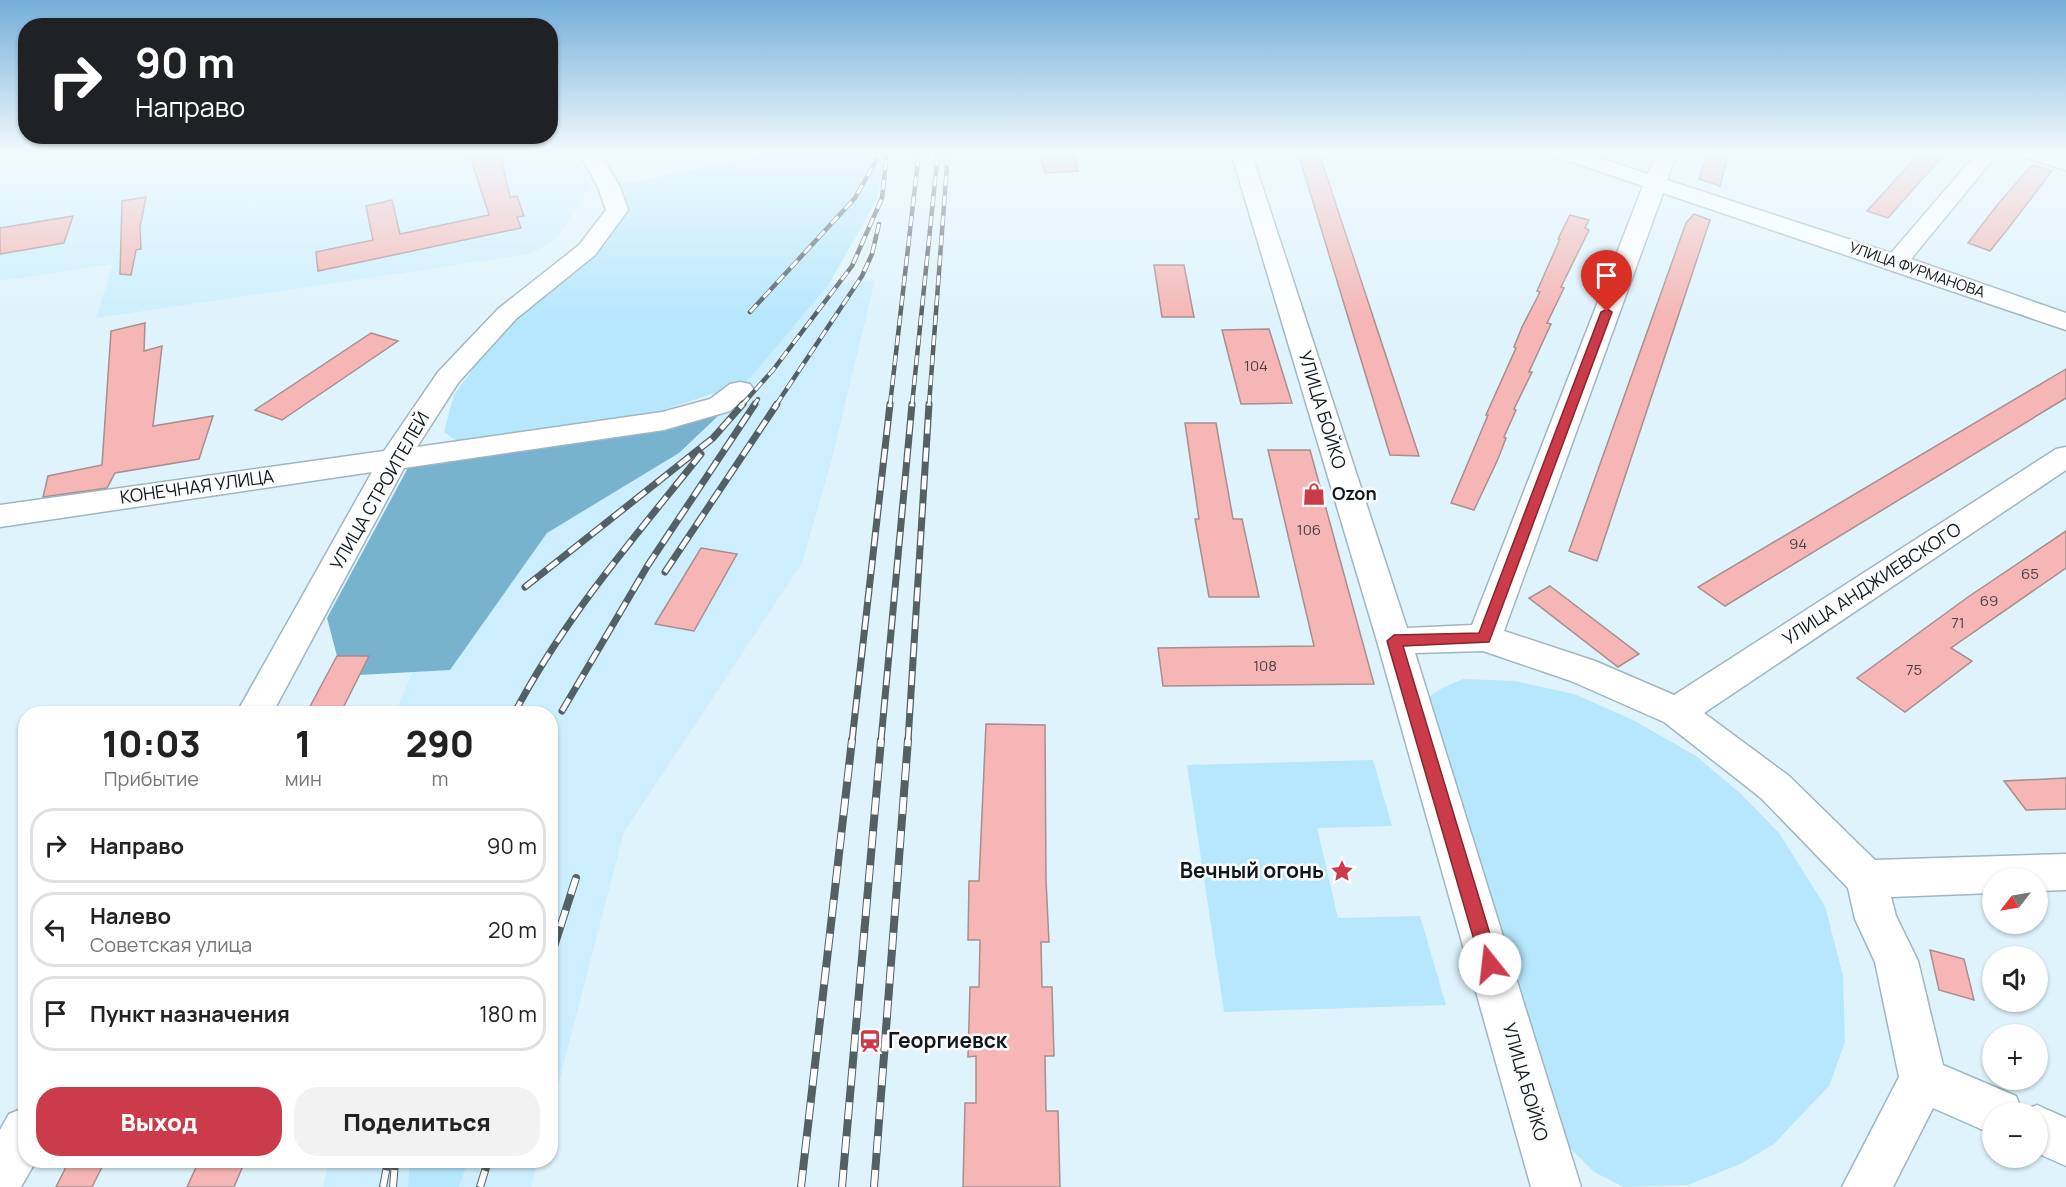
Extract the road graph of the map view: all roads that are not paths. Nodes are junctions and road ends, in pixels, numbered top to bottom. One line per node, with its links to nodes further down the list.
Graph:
1 (616, 207): 10 (street, УЛИЦА СТРОИТЕЛЕЙ)
2 (1257, 207): 13 (street, УЛИЦА БОЙКО)
3 (1646, 207): 12 (street)
4 (1732, 207): 6 (street, УЛИЦА ФУРМАНОВА)
5 (1942, 207): 6 (street)
6 (1896, 262): 7 (street, УЛИЦА ФУРМАНОВА)
7 (2066, 322)
8 (740, 390): 10 (street, КОНЕЧНАЯ УЛИЦА)
9 (2066, 456): 15 (street, УЛИЦА АНДЖИЕВСКОГО)
10 (394, 459): 11 (street, КОНЕЧНАЯ УЛИЦА); 14 (street, УЛИЦА СТРОИТЕЛЕЙ)
11 (0, 516)
12 (1484, 638): 13 (street); 15 (street)
13 (1394, 641): 24 (street, УЛИЦА БОЙКО)
14 (258, 706)
15 (1677, 712): 17 (street)
16 (2066, 872): 17 (street)
17 (1866, 879): 18 (street)
18 (1923, 1080): 19 (street); 25 (street)
19 (1982, 1106)
20 (2048, 1134): 21 (street)
21 (2066, 1142)
22 (18, 1145): 23 (street)
23 (0, 1177)
24 (1556, 1187)
25 (1867, 1187)

